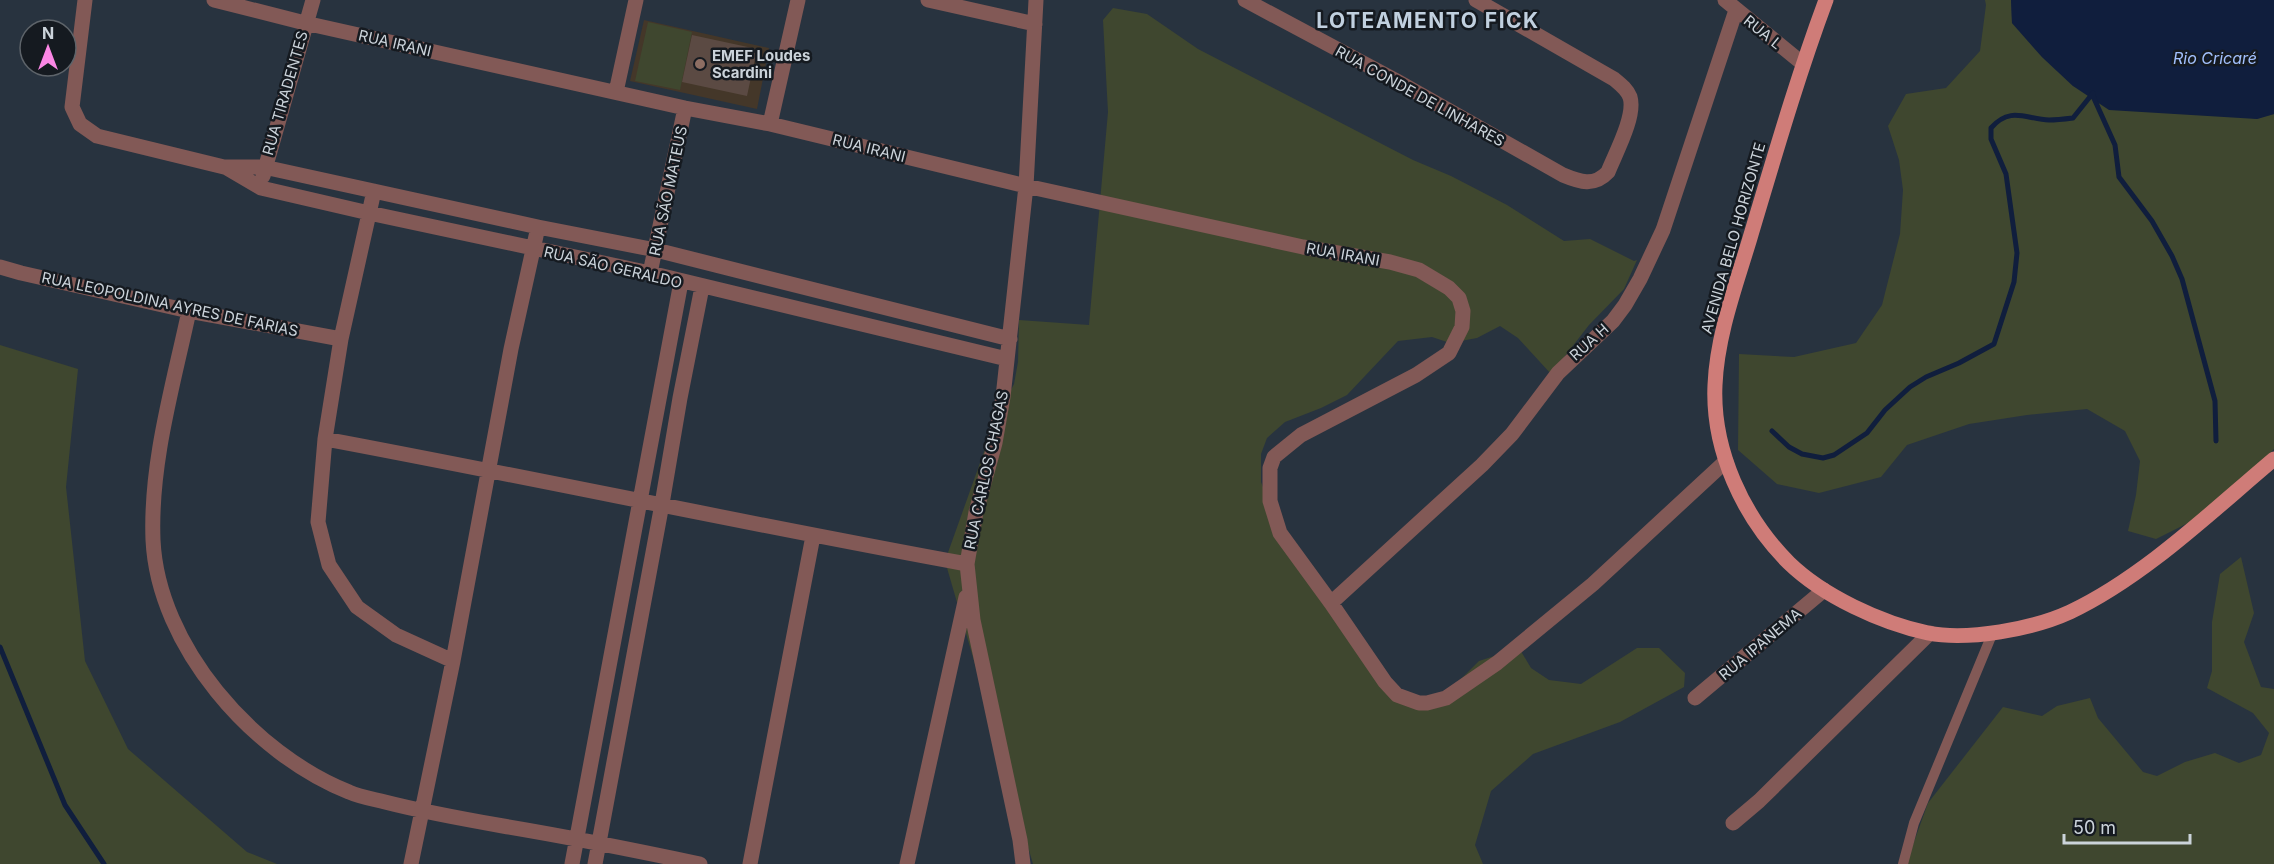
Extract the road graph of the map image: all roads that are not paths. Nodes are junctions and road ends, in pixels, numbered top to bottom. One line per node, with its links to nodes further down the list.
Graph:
1 (85, 0): 18 (street, RUA SÃO GERALDO)
2 (214, 0): 12 (street, RUA IRANI)
3 (313, 0): 12 (street, RUA TIRADENTES)
4 (636, 0): 15 (street)
5 (798, 0): 17 (street)
6 (928, 0): 13 (street)
7 (1036, 0): 13 (street, RUA CARLOS CHAGAS)
8 (1245, 0): 9 (street, RUA CONDE DE LINHARES)
9 (1476, 0)
10 (1826, 0): 14 (main road, AVENIDA BELO HORIZONTE)
11 (1730, 5): 14 (street, RUA L); 45 (street, RUA H)
12 (305, 23): 15 (street, RUA IRANI); 19 (street, RUA TIRADENTES)
13 (1035, 24): 20 (street, RUA CARLOS CHAGAS)
14 (1802, 63): 37 (main road, AVENIDA BELO HORIZONTE)
15 (616, 93): 16 (street, RUA IRANI)
16 (685, 108): 17 (street, RUA IRANI); 26 (street, RUA SÃO MATEUS)
17 (770, 124): 20 (street, RUA IRANI)
18 (224, 166): 19 (street, RUA SÃO GERALDO); 21 (street, RUA SÃO GERALDO)
19 (264, 166): 21 (street, RUA TIRADENTES); 22 (street, RUA SÃO GERALDO)
20 (1026, 186): 33 (street, RUA CARLOS CHAGAS); 45 (street, RUA IRANI)
21 (261, 188): 23 (street, RUA SÃO GERALDO)
22 (374, 191): 23 (street); 24 (street, RUA SÃO GERALDO)
23 (369, 213): 25 (street, RUA SÃO GERALDO); 32 (street)
24 (538, 227): 25 (street); 26 (street, RUA SÃO GERALDO)
25 (533, 249): 28 (street, RUA SÃO GERALDO); 38 (street)
26 (656, 250): 28 (street, RUA SÃO MATEUS); 33 (street, RUA SÃO GERALDO)
27 (0, 267): 31 (street, RUA LEOPOLDINA AYRES DE FARIAS)
28 (651, 273): 29 (street, RUA SÃO GERALDO)
29 (681, 282): 30 (street, RUA SÃO GERALDO); 39 (street)
30 (702, 287): 34 (street, RUA SÃO GERALDO); 40 (street)
31 (189, 311): 32 (street, RUA LEOPOLDINA AYRES DE FARIAS); 50 (street)
32 (342, 339): 35 (street)
33 (1010, 339): 34 (street, RUA CARLOS CHAGAS)
34 (1007, 359): 42 (street, RUA CARLOS CHAGAS)
35 (325, 439): 38 (street); 48 (street)
36 (2274, 459): 46 (main road, AVENIDA BELO HORIZONTE)
37 (1726, 461): 44 (main road, AVENIDA BELO HORIZONTE); 45 (street)
38 (487, 469): 39 (street); 48 (street)
39 (641, 501): 40 (street); 52 (street)
40 (662, 504): 41 (street); 53 (street)
41 (813, 536): 42 (street); 58 (street)
42 (967, 564): 43 (street, RUA CARLOS CHAGAS)
43 (968, 585): 59 (street); 60 (street, RUA CARLOS CHAGAS)
44 (1824, 590): 47 (main road, AVENIDA BELO HORIZONTE); 49 (street, RUA IPANEMA)
45 (1331, 603)
46 (1993, 632): 47 (main road, AVENIDA BELO HORIZONTE); 61 (lane)
47 (1930, 633): 51 (street)
48 (453, 661): 50 (street)
49 (1695, 698)
50 (422, 812): 52 (street); 54 (street)
51 (1733, 824)
52 (577, 838): 53 (street); 55 (street)
53 (600, 842): 56 (street); 57 (street)
54 (411, 864)
55 (572, 864)
56 (595, 864)
57 (699, 864)
58 (750, 864)
59 (907, 864)
60 (1023, 864)
61 (1903, 864)

